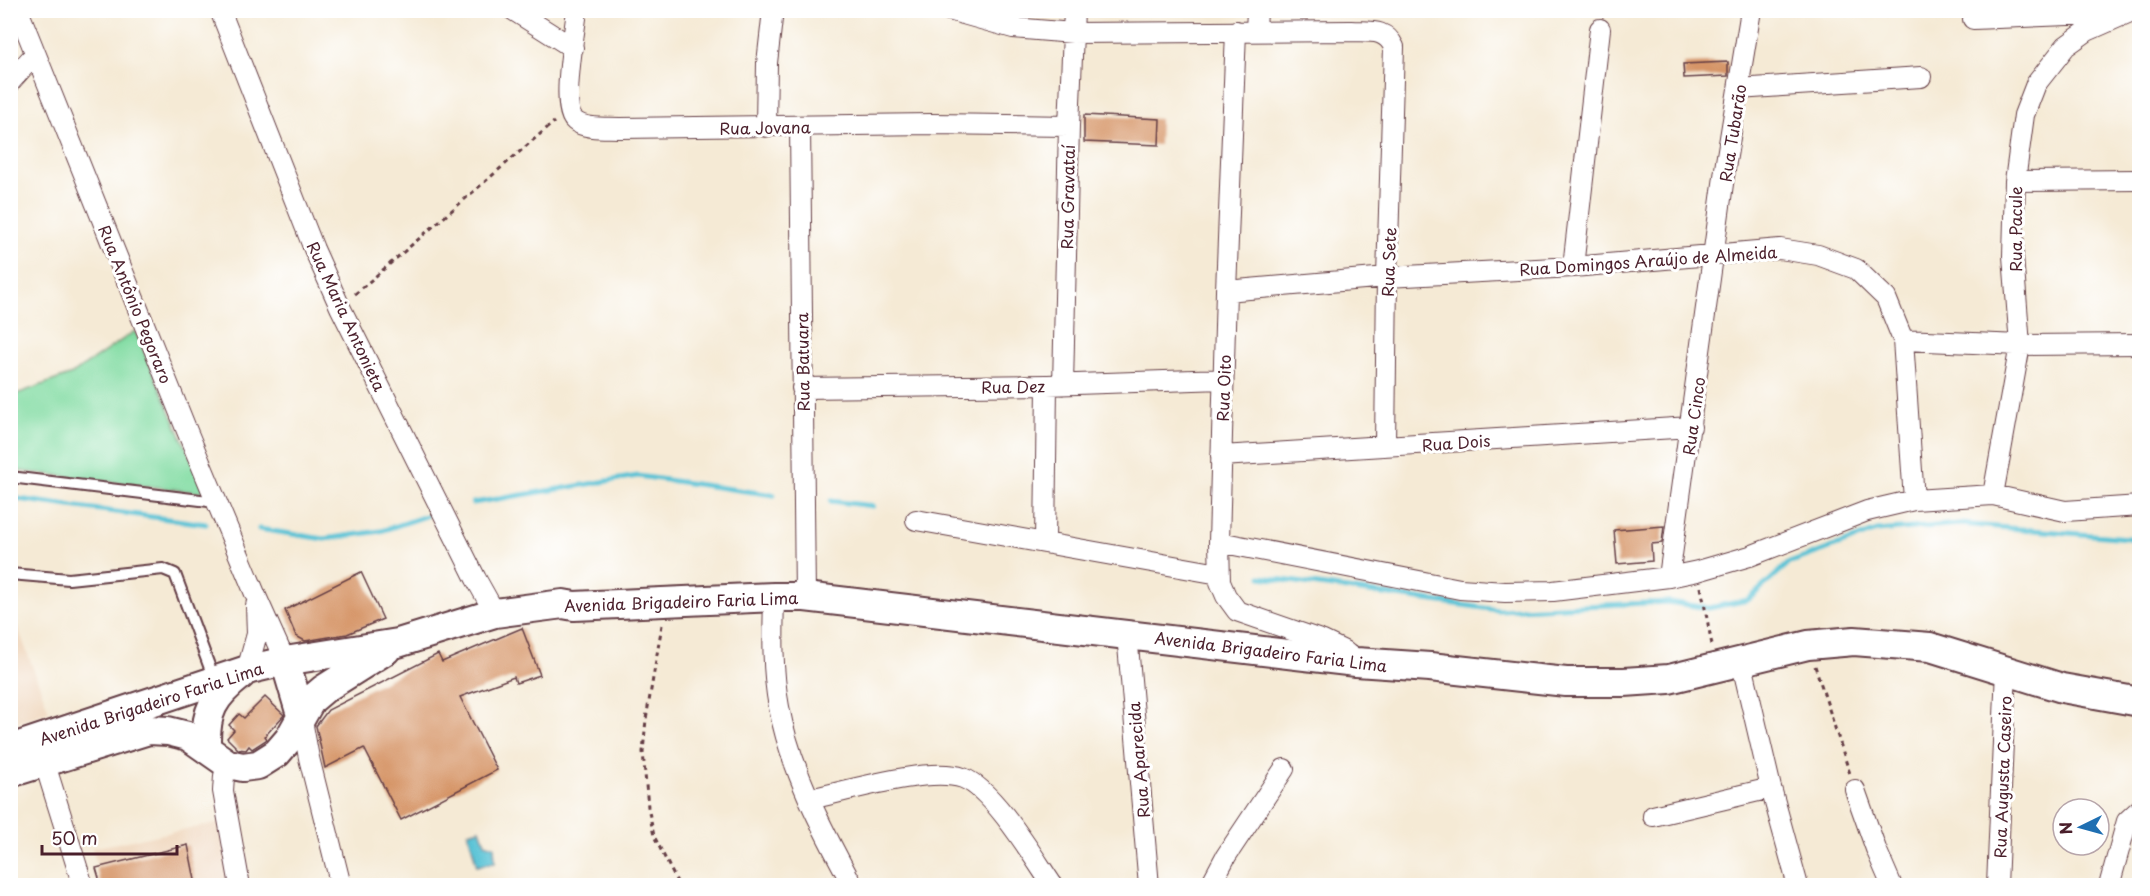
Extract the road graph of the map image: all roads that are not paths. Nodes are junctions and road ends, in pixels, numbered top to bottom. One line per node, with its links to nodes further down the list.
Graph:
1 (18, 10): 17 (street, Rua Antônio Pegoraro)
2 (220, 10): 53 (street, Rua Maria Antonieta)
3 (513, 10): 16 (street)
4 (577, 10): 16 (street)
5 (773, 10): 22 (street)
6 (949, 10): 15 (street, Rua Sete)
7 (1074, 10): 15 (street, Rua Gravataí)
8 (1257, 10): 14 (street)
9 (1751, 10): 20 (street, Rua Tubarão)
10 (2135, 12): 11 (street); 25 (street, Rua Pacule)
11 (1973, 19)
12 (1600, 29): 27 (street)
13 (1236, 31): 14 (street, Rua Sete); 15 (street, Rua Sete); 29 (street, Rua Oito)
14 (1256, 31): 28 (street, Rua Sete)
15 (1073, 33): 21 (street, Rua Gravataí)
16 (573, 48): 22 (street, Rua Jovana)
17 (35, 54): 19 (street); 42 (street, Rua Antônio Pegoraro)
18 (1921, 77): 20 (street)
19 (10, 82)
20 (1738, 89): 26 (street, Rua Tubarão)
21 (1069, 126): 23 (street, Rua Jovana); 34 (street, Rua Gravataí)
22 (766, 127): 23 (street, Rua Jovana)
23 (800, 127): 35 (street, Rua Batuara)
24 (2139, 180): 25 (street)
25 (2015, 181): 32 (street, Rua Pacule)
26 (1715, 256): 27 (street, Rua Domingos Araújo de Almeida); 30 (street, Rua Domingos Araújo de Almeida); 36 (street, Rua Cinco)
27 (1573, 267): 28 (street, Rua Domingos Araújo de Almeida)
28 (1387, 277): 29 (street, Rua Domingos Araújo de Almeida); 37 (street, Rua Sete)
29 (1226, 291): 33 (street, Rua Oito)
30 (1903, 340): 32 (street); 41 (street, Rua Domingos Araújo de Almeida)
31 (2139, 344): 32 (street)
32 (2020, 345): 40 (street, Rua Pacule)
33 (1224, 379): 34 (street, Rua Dez); 38 (street, Rua Oito)
34 (1055, 385): 35 (street, Rua Dez); 46 (street, Rua Gravataí)
35 (802, 387): 52 (street, Rua Batuara)
36 (1691, 427): 37 (street, Rua Dois); 49 (street, Rua Cinco)
37 (1385, 446): 38 (street, Rua Dois)
38 (1221, 456): 45 (street, Rua Oito)
39 (10, 477): 42 (lane)
40 (1993, 495): 41 (street); 43 (street)
41 (1914, 500): 49 (street)
42 (218, 502): 50 (street, Rua Antônio Pegoraro)
43 (2139, 506)
44 (916, 520): 46 (street)
45 (1219, 542): 48 (street, Rua Oito); 49 (street)
46 (1045, 543): 48 (street)
47 (10, 574): 61 (lane)
48 (1219, 574): 58 (street, Rua Oito)
49 (1669, 577)
50 (256, 596): 57 (street, Rua Antônio Pegoraro); 60 (street, Rua Antônio Pegoraro)
51 (774, 597): 52 (main road, Avenida Brigadeiro Faria Lima); 53 (main road, Avenida Brigadeiro Faria Lima); 71 (street)
52 (805, 597): 54 (main road, Avenida Brigadeiro Faria Lima)
53 (495, 613): 55 (main road, Avenida Brigadeiro Faria Lima)
54 (1127, 634): 58 (main road, Avenida Brigadeiro Faria Lima); 79 (street, Rua Aparecida)
55 (398, 643): 57 (main road, Avenida Brigadeiro Faria Lima); 63 (main road, Avenida Brigadeiro Faria Lima)
56 (1741, 660): 58 (main road, Avenida Brigadeiro Faria Lima); 59 (main road, Avenida Brigadeiro Faria Lima); 69 (street)
57 (285, 661): 60 (main road, Avenida Brigadeiro Faria Lima); 63 (main road)
58 (1356, 662)
59 (2006, 669): 62 (main road, Avenida Brigadeiro Faria Lima); 83 (street, Rua Augusta Caseiro)
60 (247, 670): 61 (main road, Avenida Brigadeiro Faria Lima); 65 (main road)
61 (214, 680): 64 (main road, Avenida Brigadeiro Faria Lima)
62 (2139, 702)
63 (301, 715): 65 (main road, Avenida Brigadeiro Faria Lima); 76 (street)
64 (10, 749)
65 (217, 755): 66 (main road, Avenida Brigadeiro Faria Lima); 75 (street)
66 (44, 761): 68 (main road, Avenida Brigadeiro Faria Lima); 74 (street)
67 (1284, 769): 80 (street)
68 (10, 773)
69 (1771, 789): 73 (street); 81 (street)
70 (1855, 790): 82 (street)
71 (810, 799): 77 (street); 78 (street)
72 (2139, 809): 84 (street)
73 (1653, 816)
74 (83, 885)
75 (240, 885)
76 (341, 885)
77 (853, 885)
78 (1053, 885)
79 (1149, 885)
80 (1210, 885)
81 (1798, 885)
82 (1892, 885)
83 (1997, 885)
84 (2109, 885)

